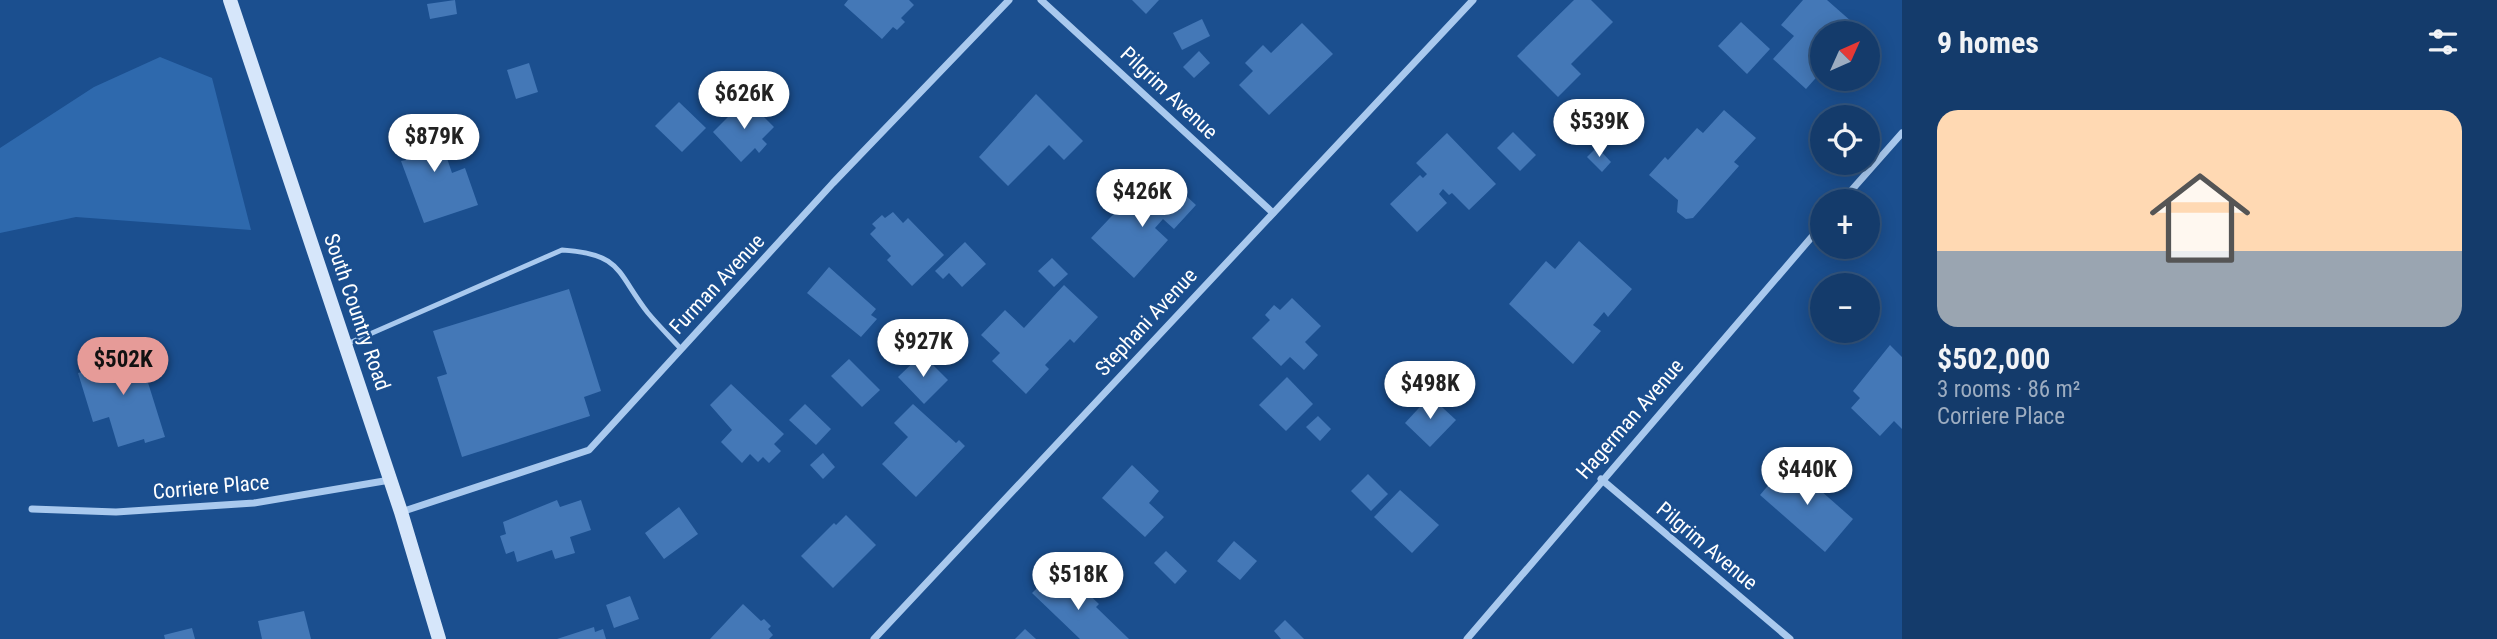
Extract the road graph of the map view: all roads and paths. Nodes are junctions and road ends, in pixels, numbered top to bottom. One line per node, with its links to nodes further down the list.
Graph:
1 (230, 0): 9 (main road, South Country Road)
2 (1009, 0): 10 (street, Furman Avenue)
3 (1041, 0): 7 (street, Pilgrim Avenue)
4 (1474, 0): 7 (street, Stephani Avenue)
5 (1902, 133): 6 (street)
6 (1853, 189)
7 (1273, 213): 16 (street, Stephani Avenue)
8 (1810, 239): 11 (street, Hagerman Avenue)
9 (345, 345): 10 (lane); 12 (main road, South Country Road)
10 (681, 349): 14 (street, Furman Avenue)
11 (1601, 479): 17 (street, Hagerman Avenue); 18 (street, Pilgrim Avenue)
12 (390, 480): 13 (street, Corriere Place); 14 (main road, South Country Road)
13 (32, 509)
14 (401, 512): 15 (main road, South Country Road)
15 (439, 639)
16 (874, 639)
17 (1467, 639)
18 (1790, 639)

